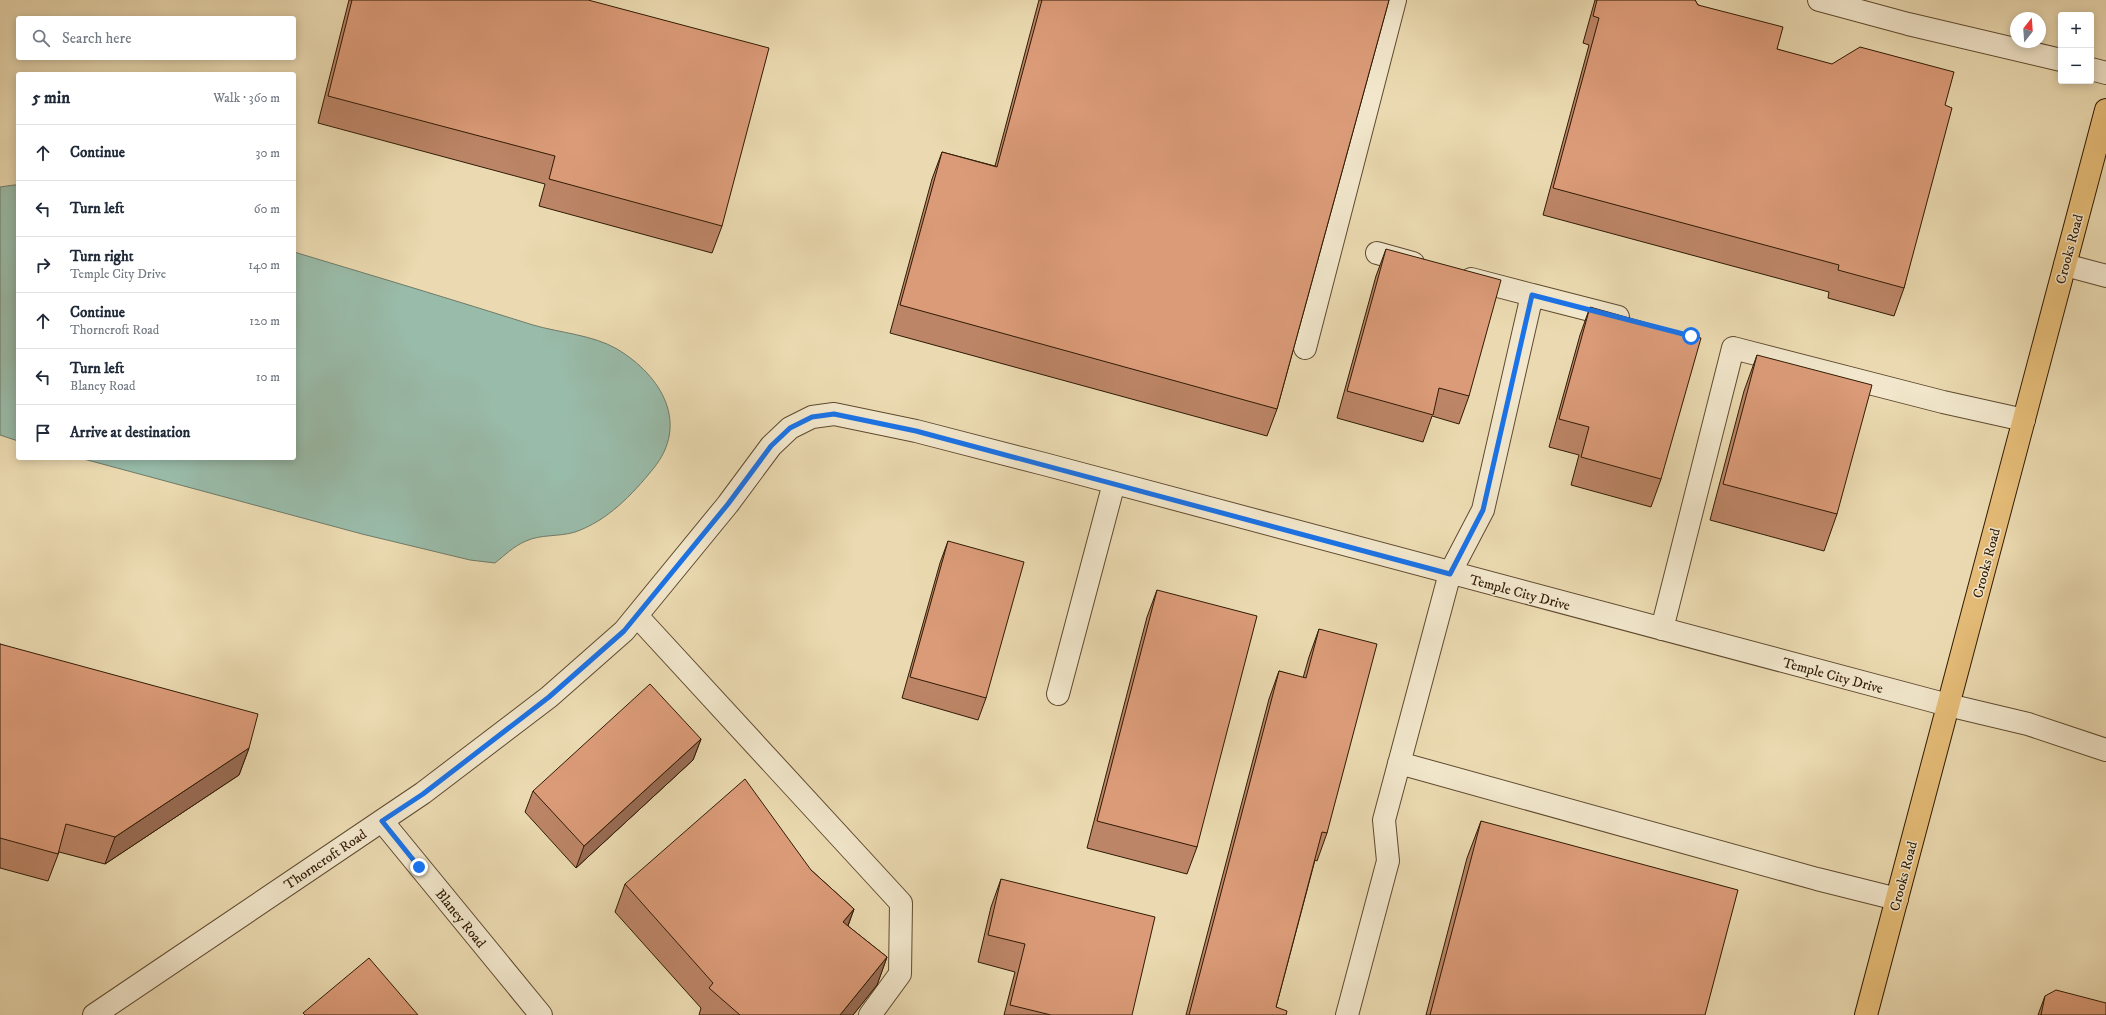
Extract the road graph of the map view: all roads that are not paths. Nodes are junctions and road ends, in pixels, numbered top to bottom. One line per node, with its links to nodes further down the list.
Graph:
1 (1396, 0): 12 (street)
2 (1819, 0): 3 (street)
3 (2058, 59)
4 (2094, 70): 5 (street)
5 (2106, 73)
6 (2106, 110): 8 (main road, Crooks Road)
7 (1377, 254): 10 (street)
8 (2065, 265): 9 (street); 13 (main road, Crooks Road)
9 (2106, 276)
10 (1532, 295): 11 (street); 16 (street)
11 (1638, 322)
12 (1305, 348)
13 (2024, 420): 18 (street); 20 (main road, Crooks Road)
14 (790, 428): 15 (street, Temple City Drive); 17 (street, Thorncroft Road)
15 (1114, 484): 16 (street, Temple City Drive); 19 (street)
16 (1450, 574): 18 (street, Temple City Drive); 22 (street)
17 (637, 616): 23 (street, Thorncroft Road); 27 (street)
18 (1662, 629): 20 (street, Temple City Drive)
19 (1058, 694)
20 (1948, 705): 21 (street, Temple City Drive); 24 (main road, Crooks Road)
21 (2106, 750)
22 (1399, 763): 24 (street); 28 (street)
23 (382, 821): 25 (street, Thorncroft Road); 26 (street, Blaney Road)
24 (1897, 899): 29 (main road, Crooks Road)
25 (94, 1015)
26 (541, 1015)
27 (870, 1015)
28 (1347, 1015)
29 (1866, 1015)

